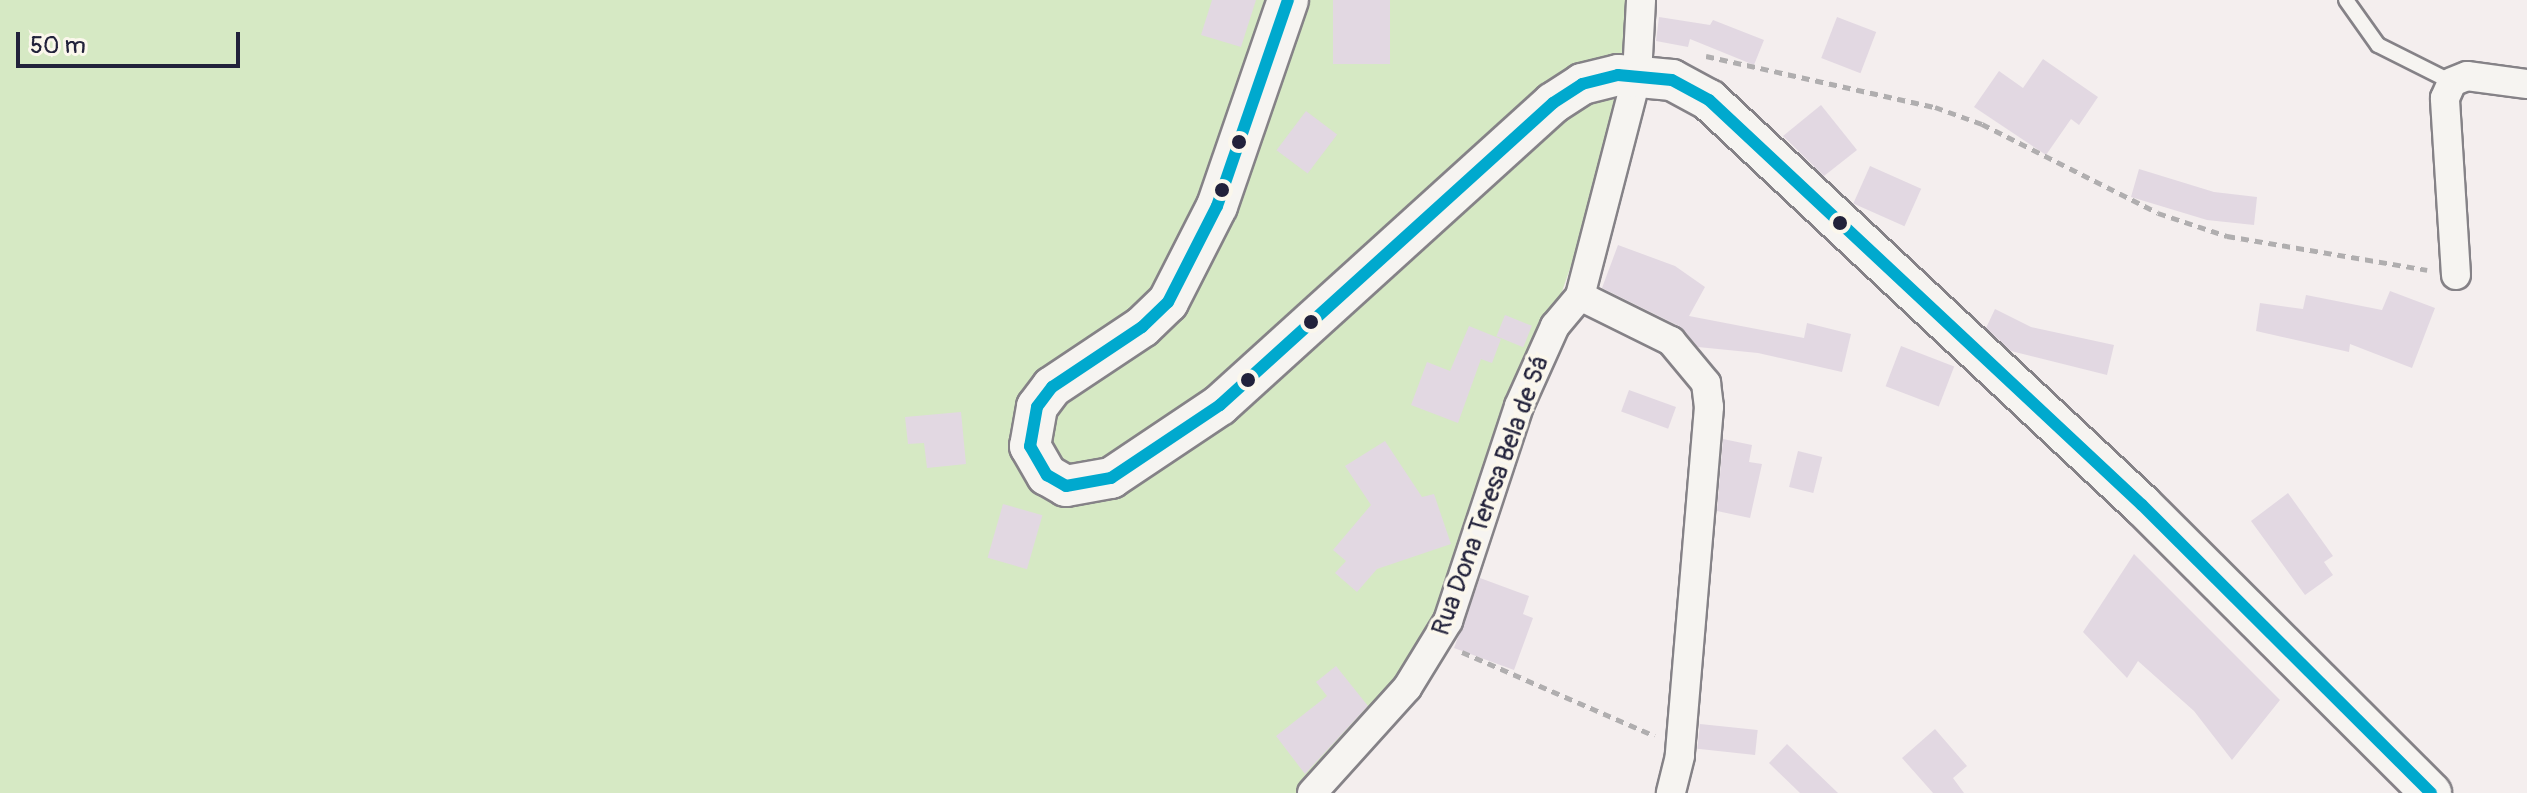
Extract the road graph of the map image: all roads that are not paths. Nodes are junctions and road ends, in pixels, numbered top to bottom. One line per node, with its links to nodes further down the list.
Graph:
1 (1288, 0): 4 (main road)
2 (1641, 0): 4 (street, Rua Dona Teresa Bela de Sá)
3 (2346, 0): 5 (lane)
4 (1637, 75): 8 (street, Rua Dona Teresa Bela de Sá); 11 (main road)
5 (2452, 82): 6 (street); 7 (street)
6 (2527, 84)
7 (2456, 275)
8 (1580, 296): 9 (street, Rua Dona Teresa Bela de Sá); 10 (street)
9 (1312, 793)
10 (1671, 793)
11 (2431, 793)

